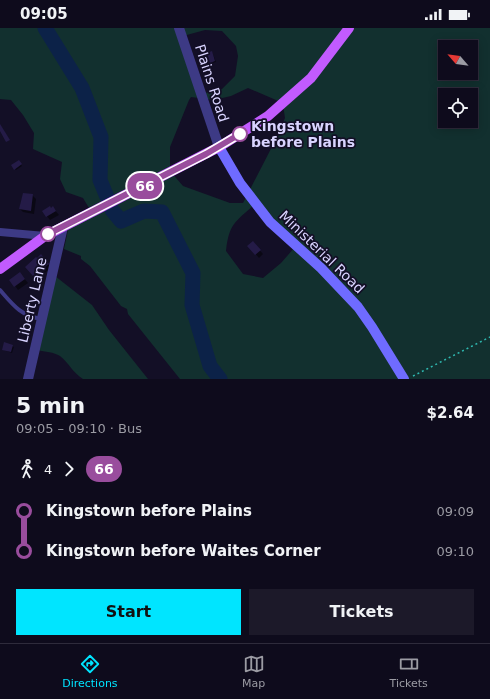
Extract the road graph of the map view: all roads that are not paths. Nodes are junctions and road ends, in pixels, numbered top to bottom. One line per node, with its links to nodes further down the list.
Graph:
1 (179, 28): 3 (street, Plains Road)
2 (349, 28): 3 (main road)
3 (219, 147): 4 (main road); 11 (main road, Ministerial Road)
4 (63, 227): 6 (main road); 9 (street, Liberty Lane)
5 (0, 232): 6 (street)
6 (45, 236): 7 (main road)
7 (0, 269)
8 (0, 290): 9 (lane)
9 (42, 320): 10 (street, Liberty Lane)
10 (28, 379)
11 (404, 379)

